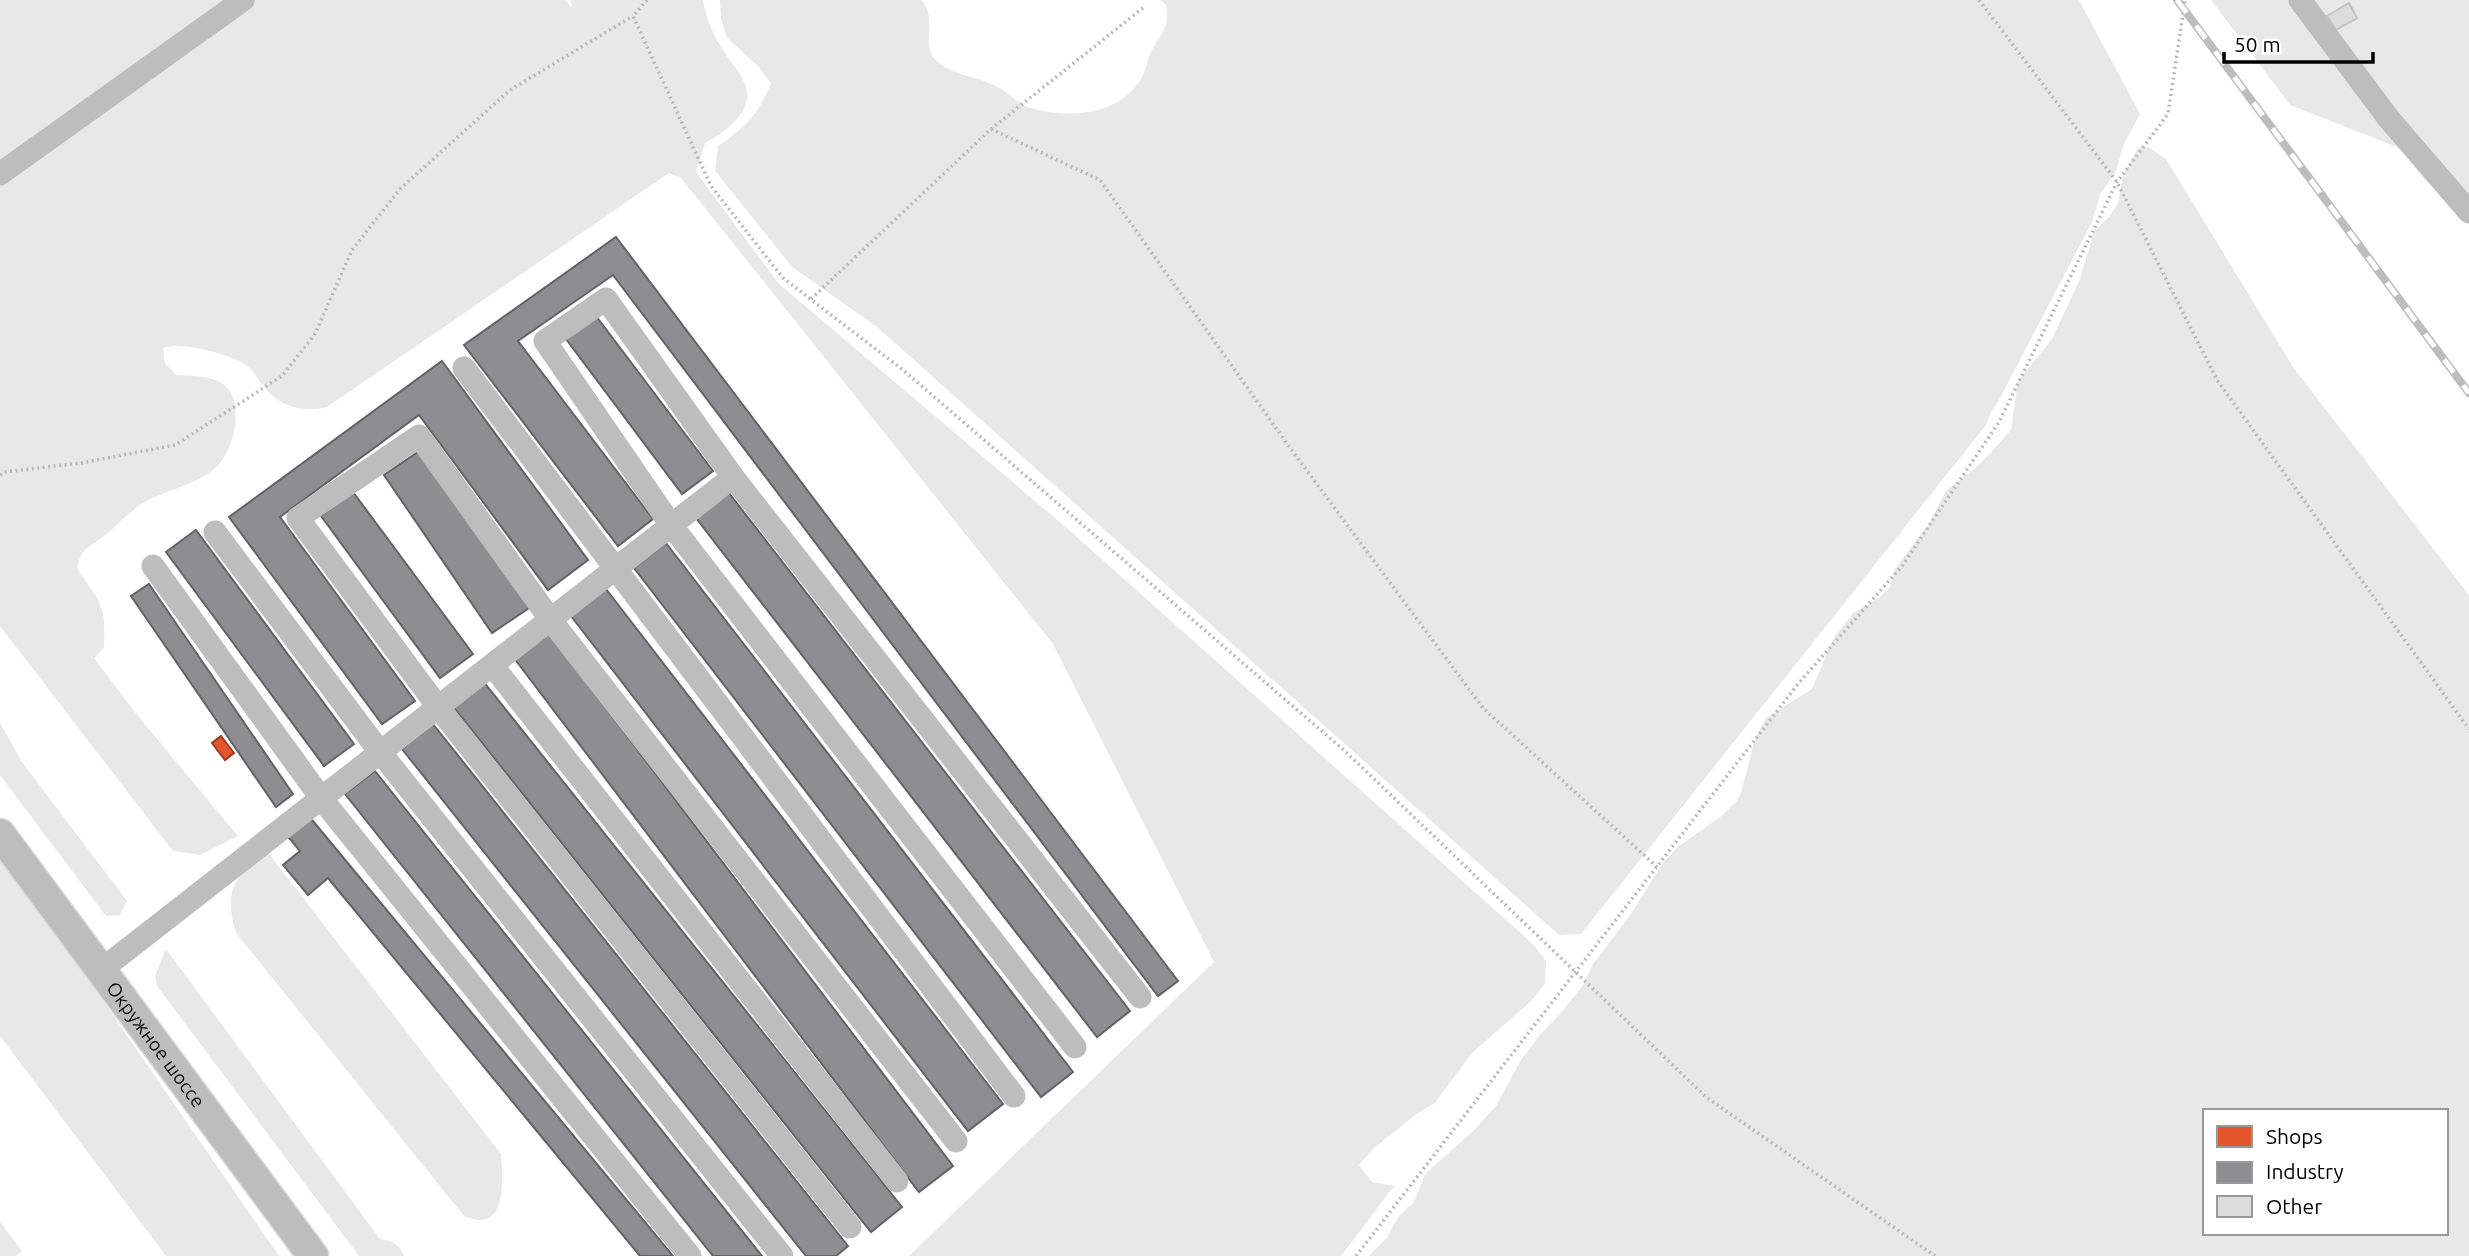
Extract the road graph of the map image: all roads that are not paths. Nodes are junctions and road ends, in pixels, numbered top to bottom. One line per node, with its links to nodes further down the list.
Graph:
1 (243, 0): 3 (lane)
2 (2300, 0): 4 (lane)
3 (0, 174)
4 (2469, 212)
5 (464, 368): 10 (lane)
6 (733, 477): 7 (lane); 7 (lane); 18 (lane)
7 (671, 525): 10 (lane); 19 (lane)
8 (215, 532): 14 (lane)
9 (153, 566): 15 (lane)
10 (615, 569): 11 (lane); 20 (lane)
11 (550, 619): 12 (lane); 13 (lane); 21 (lane)
12 (492, 665): 13 (lane); 22 (lane)
13 (438, 707): 14 (lane); 23 (lane)
14 (380, 752): 15 (lane); 26 (lane)
15 (321, 798): 17 (lane); 25 (lane)
16 (0, 834): 17 (main road, Окружное шоссе)
17 (101, 970): 24 (main road, Окружное шоссе)
18 (1140, 997)
19 (1075, 1047)
20 (1014, 1096)
21 (956, 1141)
22 (897, 1181)
23 (850, 1227)
24 (313, 1256)
25 (690, 1256)
26 (782, 1256)

